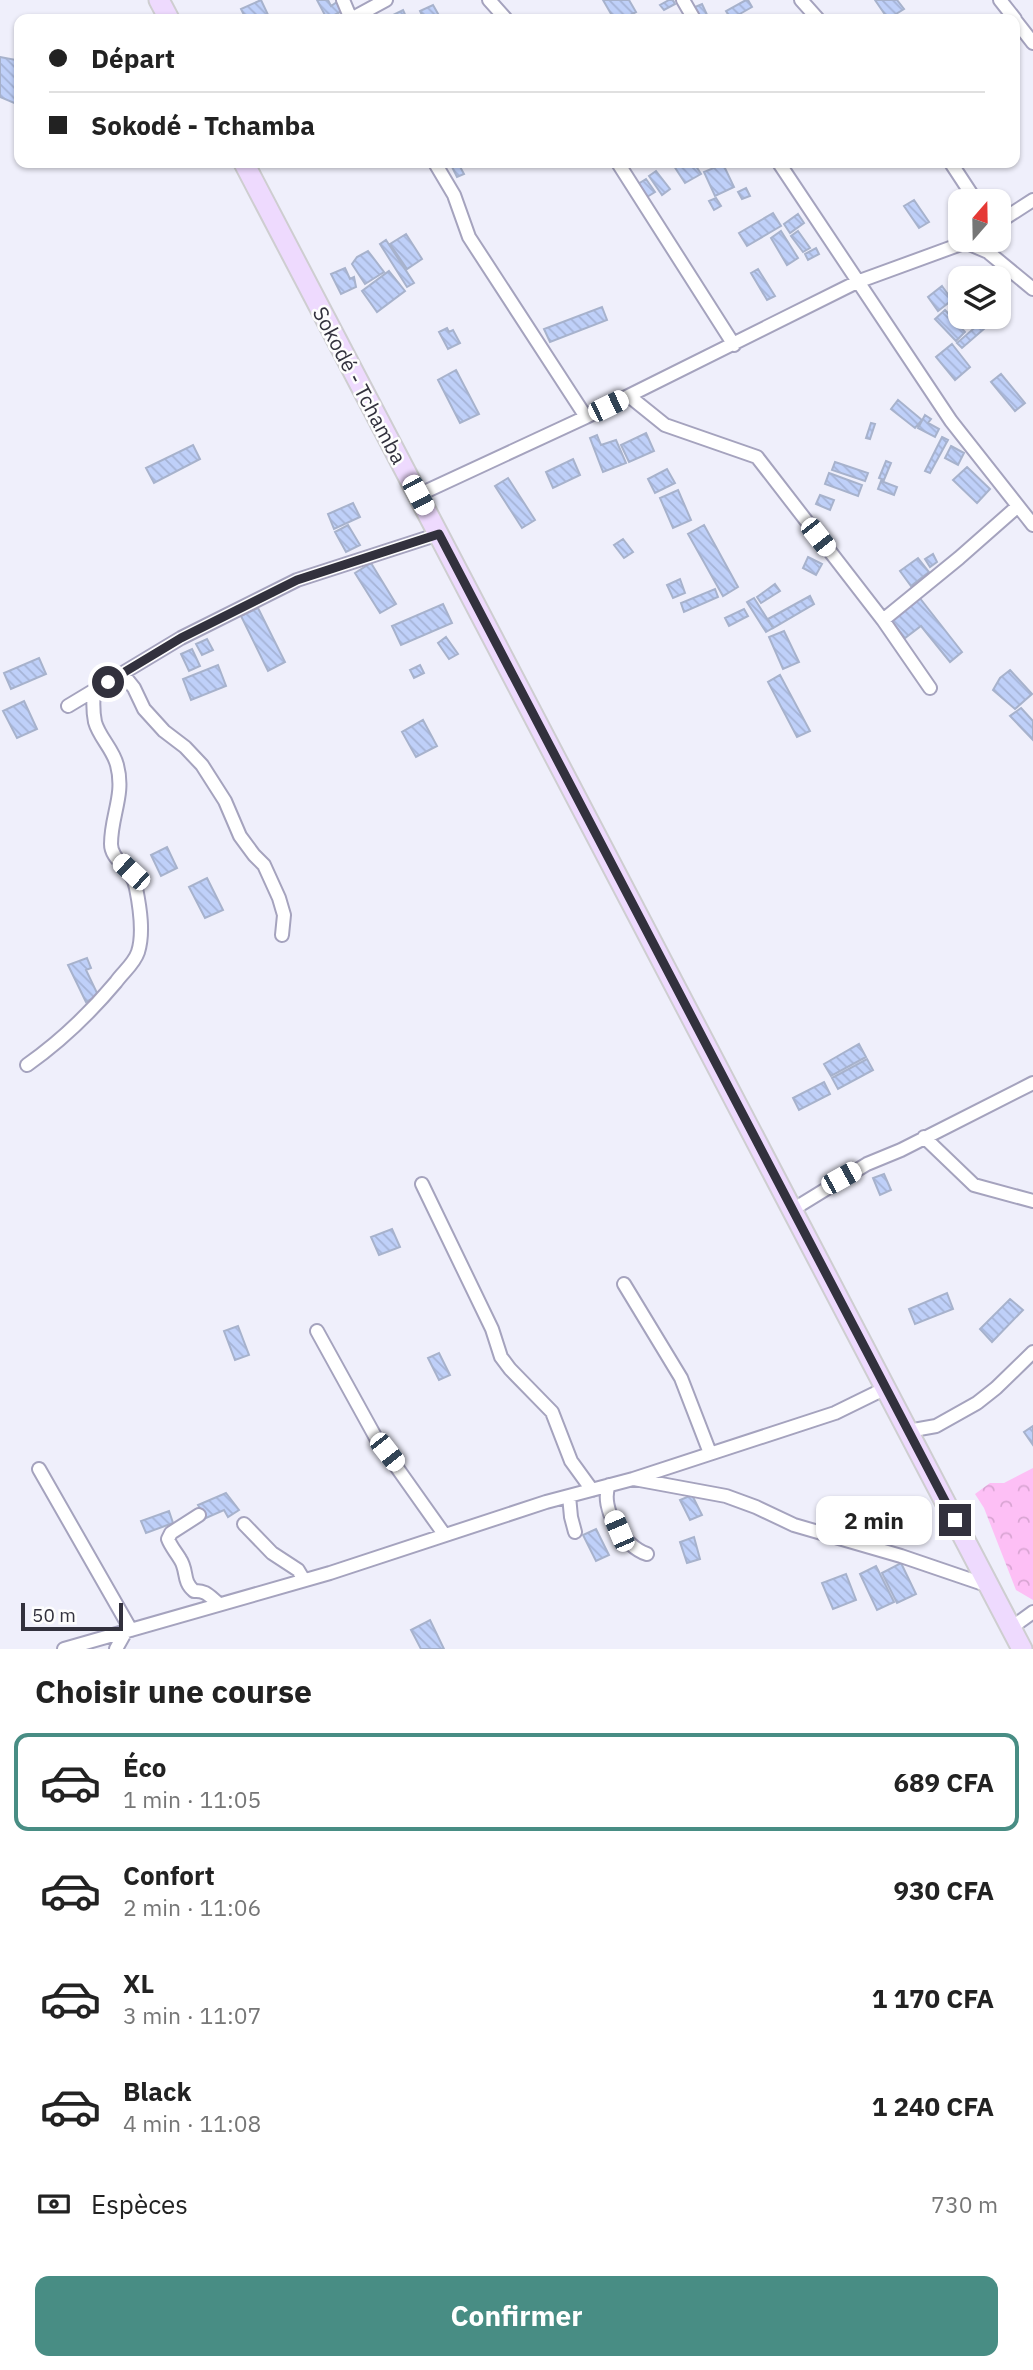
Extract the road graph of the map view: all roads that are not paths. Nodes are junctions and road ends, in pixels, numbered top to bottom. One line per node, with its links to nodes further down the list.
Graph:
1 (386, 0): 4 (street)
2 (489, 0): 5 (street)
3 (801, 0): 6 (street)
4 (360, 14)
5 (502, 14)
6 (814, 14)
7 (1020, 26): 8 (street)
8 (1033, 43)
9 (247, 168): 24 (main road, Sokodé - Tchamba)
10 (438, 168): 23 (street)
11 (621, 168): 21 (street)
12 (782, 168): 19 (street)
13 (954, 168): 14 (street)
14 (968, 189)
15 (1033, 200): 16 (street)
16 (1012, 214)
17 (948, 249): 19 (street)
18 (988, 252): 20 (street)
19 (857, 282): 21 (street); 25 (street)
20 (1033, 289)
21 (734, 345): 22 (street)
22 (629, 396): 23 (street); 28 (street)
23 (586, 417): 24 (street)
24 (418, 495): 27 (main road, Sokodé - Tchamba)
25 (1018, 506): 26 (street); 28 (street)
26 (1033, 525)
27 (439, 534): 29 (street); 39 (main road, Sokodé - Tchamba)
28 (883, 620): 30 (street)
29 (122, 673): 31 (street); 33 (street)
30 (930, 688)
31 (94, 691): 32 (street); 34 (street)
32 (68, 706)
33 (282, 935)
34 (27, 1065)
35 (1033, 1083): 36 (street)
36 (924, 1137): 38 (street); 39 (street)
37 (422, 1184): 49 (street)
38 (1033, 1201)
39 (792, 1210): 43 (main road, Sokodé - Tchamba)
40 (624, 1284): 45 (street)
41 (317, 1331): 54 (street)
42 (1033, 1352): 44 (street)
43 (886, 1388): 44 (main road, Sokodé - Tchamba); 45 (street)
44 (908, 1432): 57 (main road, Sokodé - Tchamba)
45 (710, 1453): 47 (street)
46 (39, 1469): 61 (street)
47 (634, 1479): 48 (street); 57 (street)
48 (609, 1485): 49 (street); 55 (street)
49 (592, 1490): 50 (street)
50 (569, 1496): 53 (street); 54 (street)
51 (199, 1515): 58 (street)
52 (244, 1524): 56 (street)
53 (575, 1532)
54 (444, 1534): 56 (street)
55 (647, 1554)
56 (304, 1580): 58 (street)
57 (989, 1586): 60 (main road, Sokodé - Tchamba)
58 (219, 1604): 61 (street)
59 (1033, 1612): 60 (street)
60 (1011, 1628): 64 (main road, Sokodé - Tchamba)
61 (129, 1630): 62 (street); 63 (street)
62 (64, 1649)
63 (116, 1649)
64 (1022, 1649)

